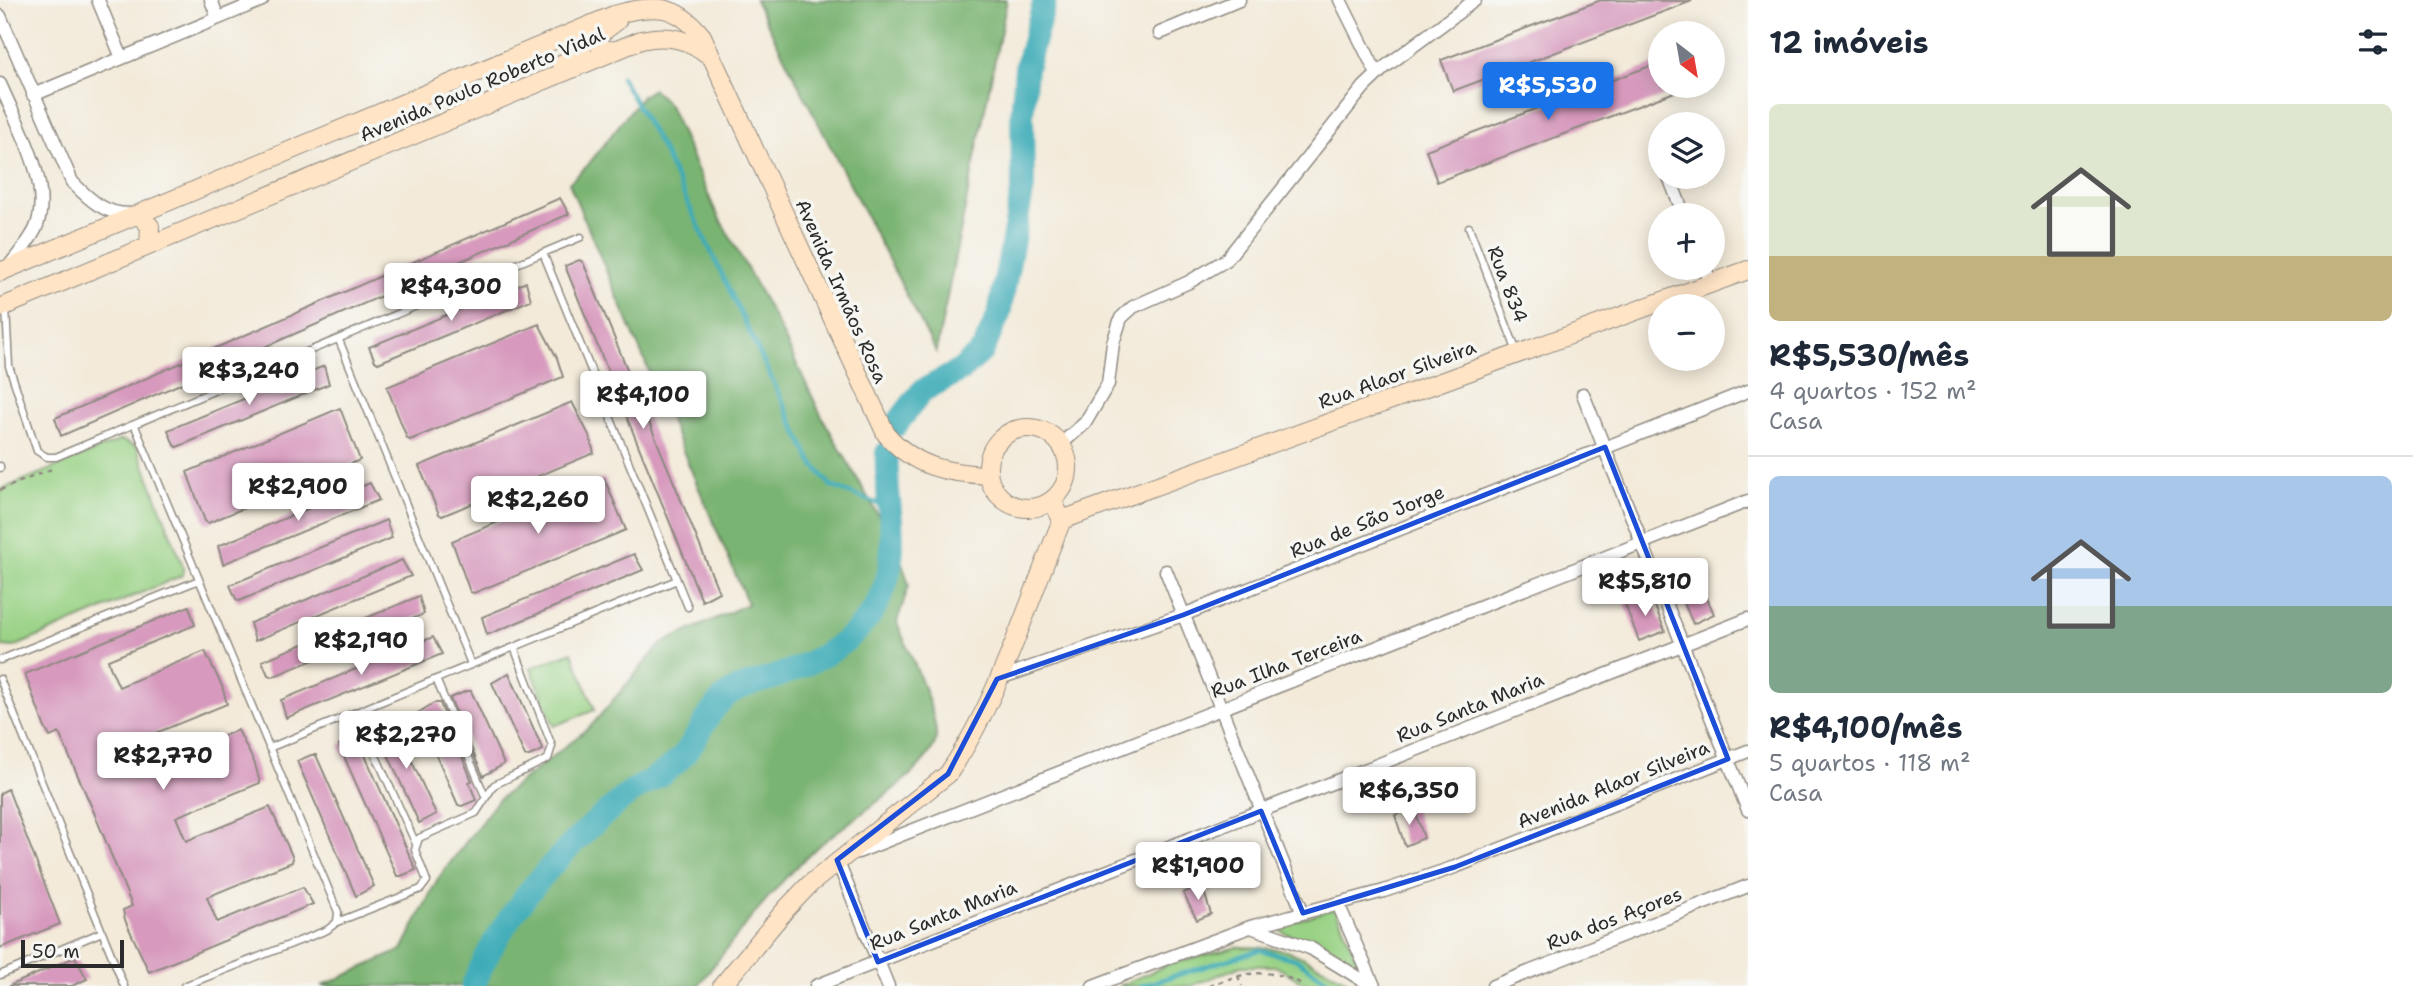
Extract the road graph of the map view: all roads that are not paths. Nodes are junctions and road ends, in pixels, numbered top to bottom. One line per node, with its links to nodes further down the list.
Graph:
1 (98, 0): 13 (street)
2 (211, 0): 9 (street)
3 (262, 0): 9 (street)
4 (1239, 0): 10 (street)
5 (1340, 0): 15 (street)
6 (1475, 0): 15 (street)
7 (645, 8): 11 (street, Avenida Paulo Roberto Vidal); 12 (street); 14 (street, Avenida Paulo Roberto Vidal)
8 (0, 16): 18 (street)
9 (218, 18): 13 (street)
10 (1160, 33)
11 (567, 35): 17 (street); 20 (street, Avenida Paulo Roberto Vidal)
12 (616, 50): 14 (street, Avenida Paulo Roberto Vidal); 17 (street, Avenida Paulo Roberto Vidal)
13 (122, 58): 18 (street)
14 (714, 60): 37 (street, Avenida Irmãos Rosa)
15 (1377, 74): 35 (street)
16 (0, 83): 19 (street)
17 (524, 89): 23 (street, Avenida Paulo Roberto Vidal)
18 (33, 94): 20 (street)
19 (4, 106): 25 (street)
20 (138, 214): 23 (street); 25 (street, Avenida Paulo Roberto Vidal)
21 (1469, 227): 31 (lane, Rua 834)
22 (581, 237): 24 (lane)
23 (149, 245): 29 (street, Avenida Paulo Roberto Vidal)
24 (543, 253): 30 (lane); 44 (lane)
25 (4, 270)
26 (1748, 270): 27 (street, Rua Alaor Silveira)
27 (1725, 273)
28 (1696, 280): 31 (street, Rua Alaor Silveira)
29 (3, 307): 34 (lane)
30 (339, 340): 34 (lane); 51 (lane)
31 (1517, 352): 40 (street, Rua Alaor Silveira)
32 (1748, 391): 36 (street, Rua de São Jorge)
33 (1583, 394): 36 (street)
34 (135, 426): 43 (lane)
35 (1061, 444): 37 (street); 38 (street)
36 (1605, 447): 41 (street); 46 (street, Rua de São Jorge)
37 (988, 475): 38 (street)
38 (1052, 500): 40 (street)
39 (1748, 501): 41 (street, Rua Ilha Terceira)
40 (1062, 520): 54 (street)
41 (1642, 543): 48 (street); 55 (street, Rua Ilha Terceira)
42 (1166, 571): 46 (street)
43 (199, 580): 50 (lane); 57 (lane)
44 (677, 580): 45 (lane); 49 (lane)
45 (688, 607)
46 (1183, 615): 54 (street, Rua de São Jorge); 55 (street)
47 (1748, 619): 48 (street, Rua Santa Maria)
48 (1683, 644): 59 (street); 62 (street, Rua Santa Maria)
49 (514, 647): 51 (lane); 60 (lane)
50 (0, 660)
51 (471, 664): 53 (lane)
52 (0, 679): 70 (lane)
53 (436, 679): 56 (lane); 60 (lane)
54 (997, 680): 64 (street)
55 (1221, 709): 62 (street); 64 (street, Rua Ilha Terceira)
56 (356, 712): 57 (lane); 63 (lane)
57 (269, 748): 68 (lane)
58 (1748, 751): 59 (street, Avenida Alaor Silveira)
59 (1728, 759): 61 (street); 66 (street, Avenida Alaor Silveira)
60 (485, 796): 63 (lane)
61 (1748, 810)
62 (1261, 811): 67 (street); 71 (street, Rua Santa Maria)
63 (416, 844): 68 (lane)
64 (837, 860): 71 (street); 75 (street)
65 (1748, 886): 80 (street, Rua dos Açores)
66 (1338, 904): 67 (street, Avenida Alaor Silveira); 79 (street)
67 (1303, 913): 69 (street, Avenida Alaor Silveira)
68 (337, 922): 74 (lane)
69 (1250, 927): 78 (street, Avenida Alaor Silveira); 79 (street)
70 (102, 932): 72 (lane); 73 (lane)
71 (878, 962): 76 (street, Rua Santa Maria); 77 (street)
72 (0, 975)
73 (124, 986)
74 (184, 986)
75 (722, 986)
76 (816, 986)
77 (888, 986)
78 (1093, 986)
79 (1373, 986)
80 (1493, 986)

